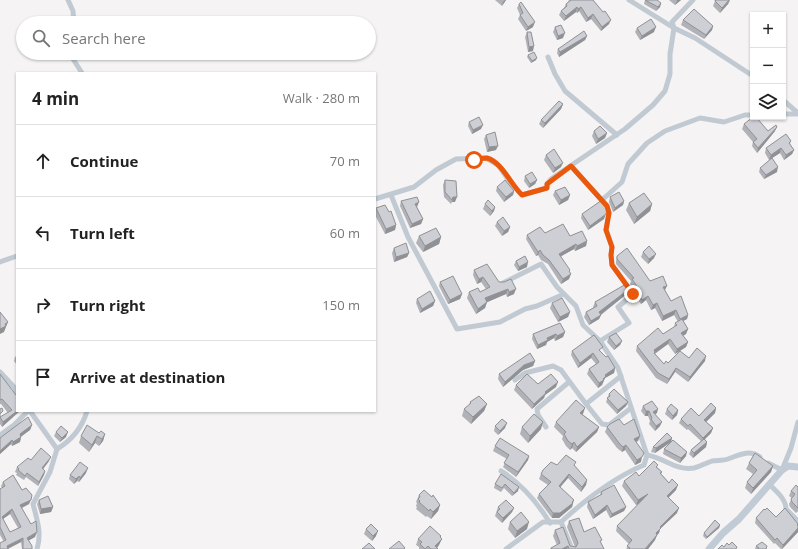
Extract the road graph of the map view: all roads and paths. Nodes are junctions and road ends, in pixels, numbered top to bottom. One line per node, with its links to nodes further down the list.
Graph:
1 (68, 0): 4 (street)
2 (629, 0): 5 (street)
3 (693, 0): 5 (street)
4 (73, 16)
5 (674, 28): 9 (street); 14 (street)
6 (548, 57): 14 (street)
7 (74, 60): 8 (street)
8 (81, 72)
9 (750, 74)
10 (786, 103): 12 (street)
11 (786, 114): 12 (street)
12 (798, 114)
13 (750, 115): 18 (street)
14 (617, 135): 15 (street)
15 (571, 166): 16 (street); 18 (street)
16 (391, 195): 17 (street); 22 (street)
17 (376, 199)
18 (602, 200): 23 (street)
19 (16, 256): 20 (street)
20 (0, 262)
21 (501, 284): 22 (street)
22 (564, 294): 23 (street)
23 (600, 341): 25 (street)
24 (0, 372): 28 (street)
25 (621, 376): 29 (street); 30 (street)
26 (515, 380): 27 (street)
27 (569, 382): 29 (street); 35 (street)
28 (16, 392)
29 (586, 404): 30 (street)
30 (631, 408): 38 (street)
31 (28, 412): 36 (street)
32 (30, 412): 37 (street)
33 (87, 412): 37 (street)
34 (798, 422): 40 (street)
35 (546, 427)
36 (0, 435)
37 (57, 449): 46 (street)
38 (647, 455): 40 (street); 44 (street)
39 (798, 467): 40 (street)
40 (782, 470): 42 (street)
41 (501, 471): 45 (street)
42 (769, 484): 43 (street); 49 (street)
43 (798, 521)
44 (561, 522): 45 (street); 48 (street)
45 (550, 523): 47 (street)
46 (37, 549)
47 (506, 549)
48 (572, 549)
49 (709, 549)

